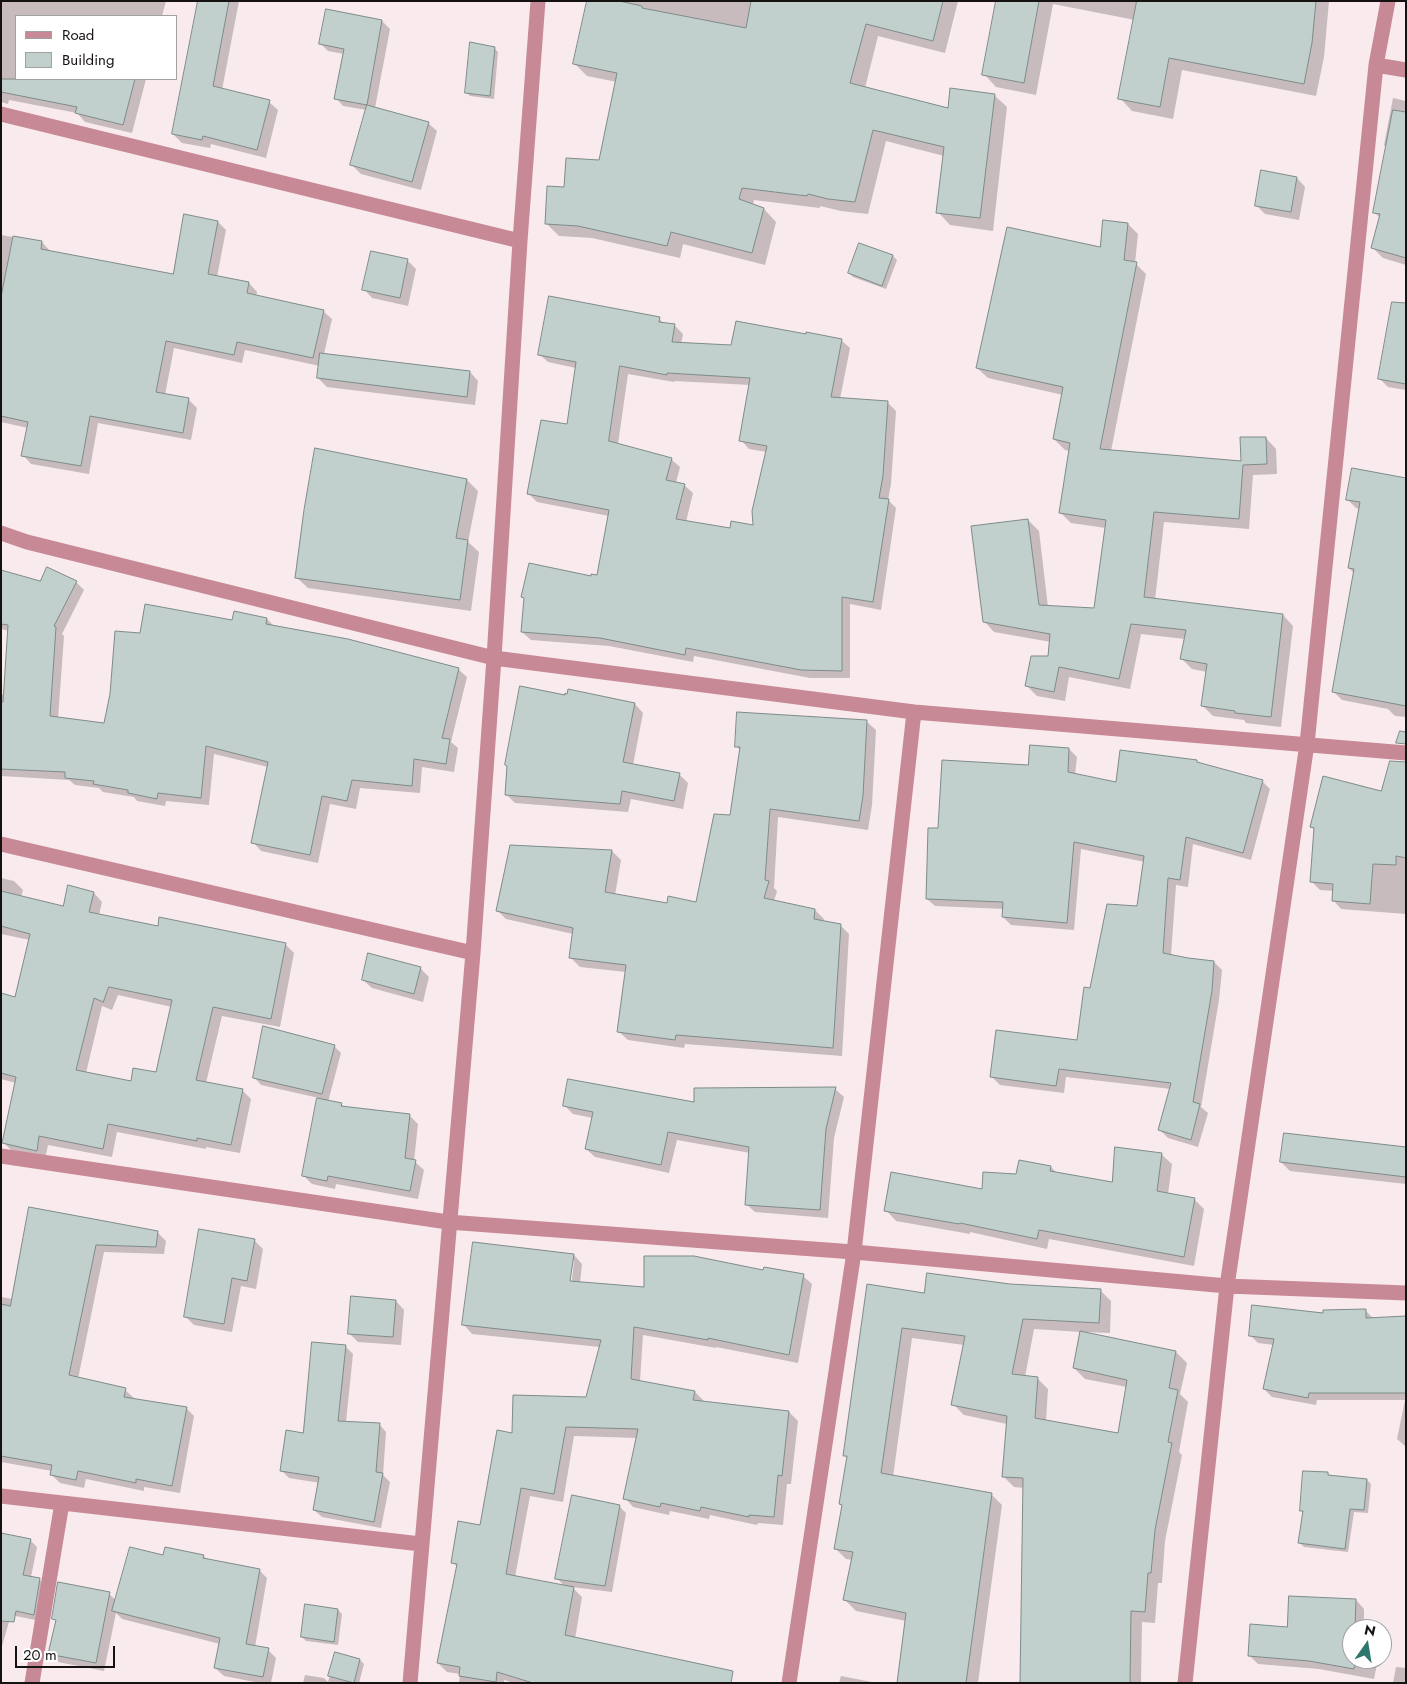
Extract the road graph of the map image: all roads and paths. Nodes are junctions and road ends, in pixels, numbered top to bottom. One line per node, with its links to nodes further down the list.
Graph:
1 (538, 1): 6 (street)
2 (1388, 1): 3 (street)
3 (1376, 65): 4 (street); 10 (street)
4 (1406, 70)
5 (1, 114): 6 (street)
6 (520, 241): 8 (street)
7 (1, 533): 8 (street)
8 (494, 658): 9 (street); 13 (street)
9 (914, 712): 10 (street); 16 (street)
10 (1307, 744): 11 (street); 17 (street)
11 (1406, 753)
12 (1, 844): 13 (street)
13 (473, 953): 15 (street)
14 (1, 1156): 15 (street)
15 (448, 1222): 16 (street); 21 (street)
16 (854, 1252): 17 (street); 24 (street)
17 (1227, 1286): 18 (street); 25 (street)
18 (1406, 1293)
19 (1, 1496): 20 (street)
20 (62, 1503): 21 (street); 22 (street)
21 (421, 1544): 23 (street)
22 (32, 1683)
23 (410, 1683)
24 (789, 1683)
25 (1185, 1683)

